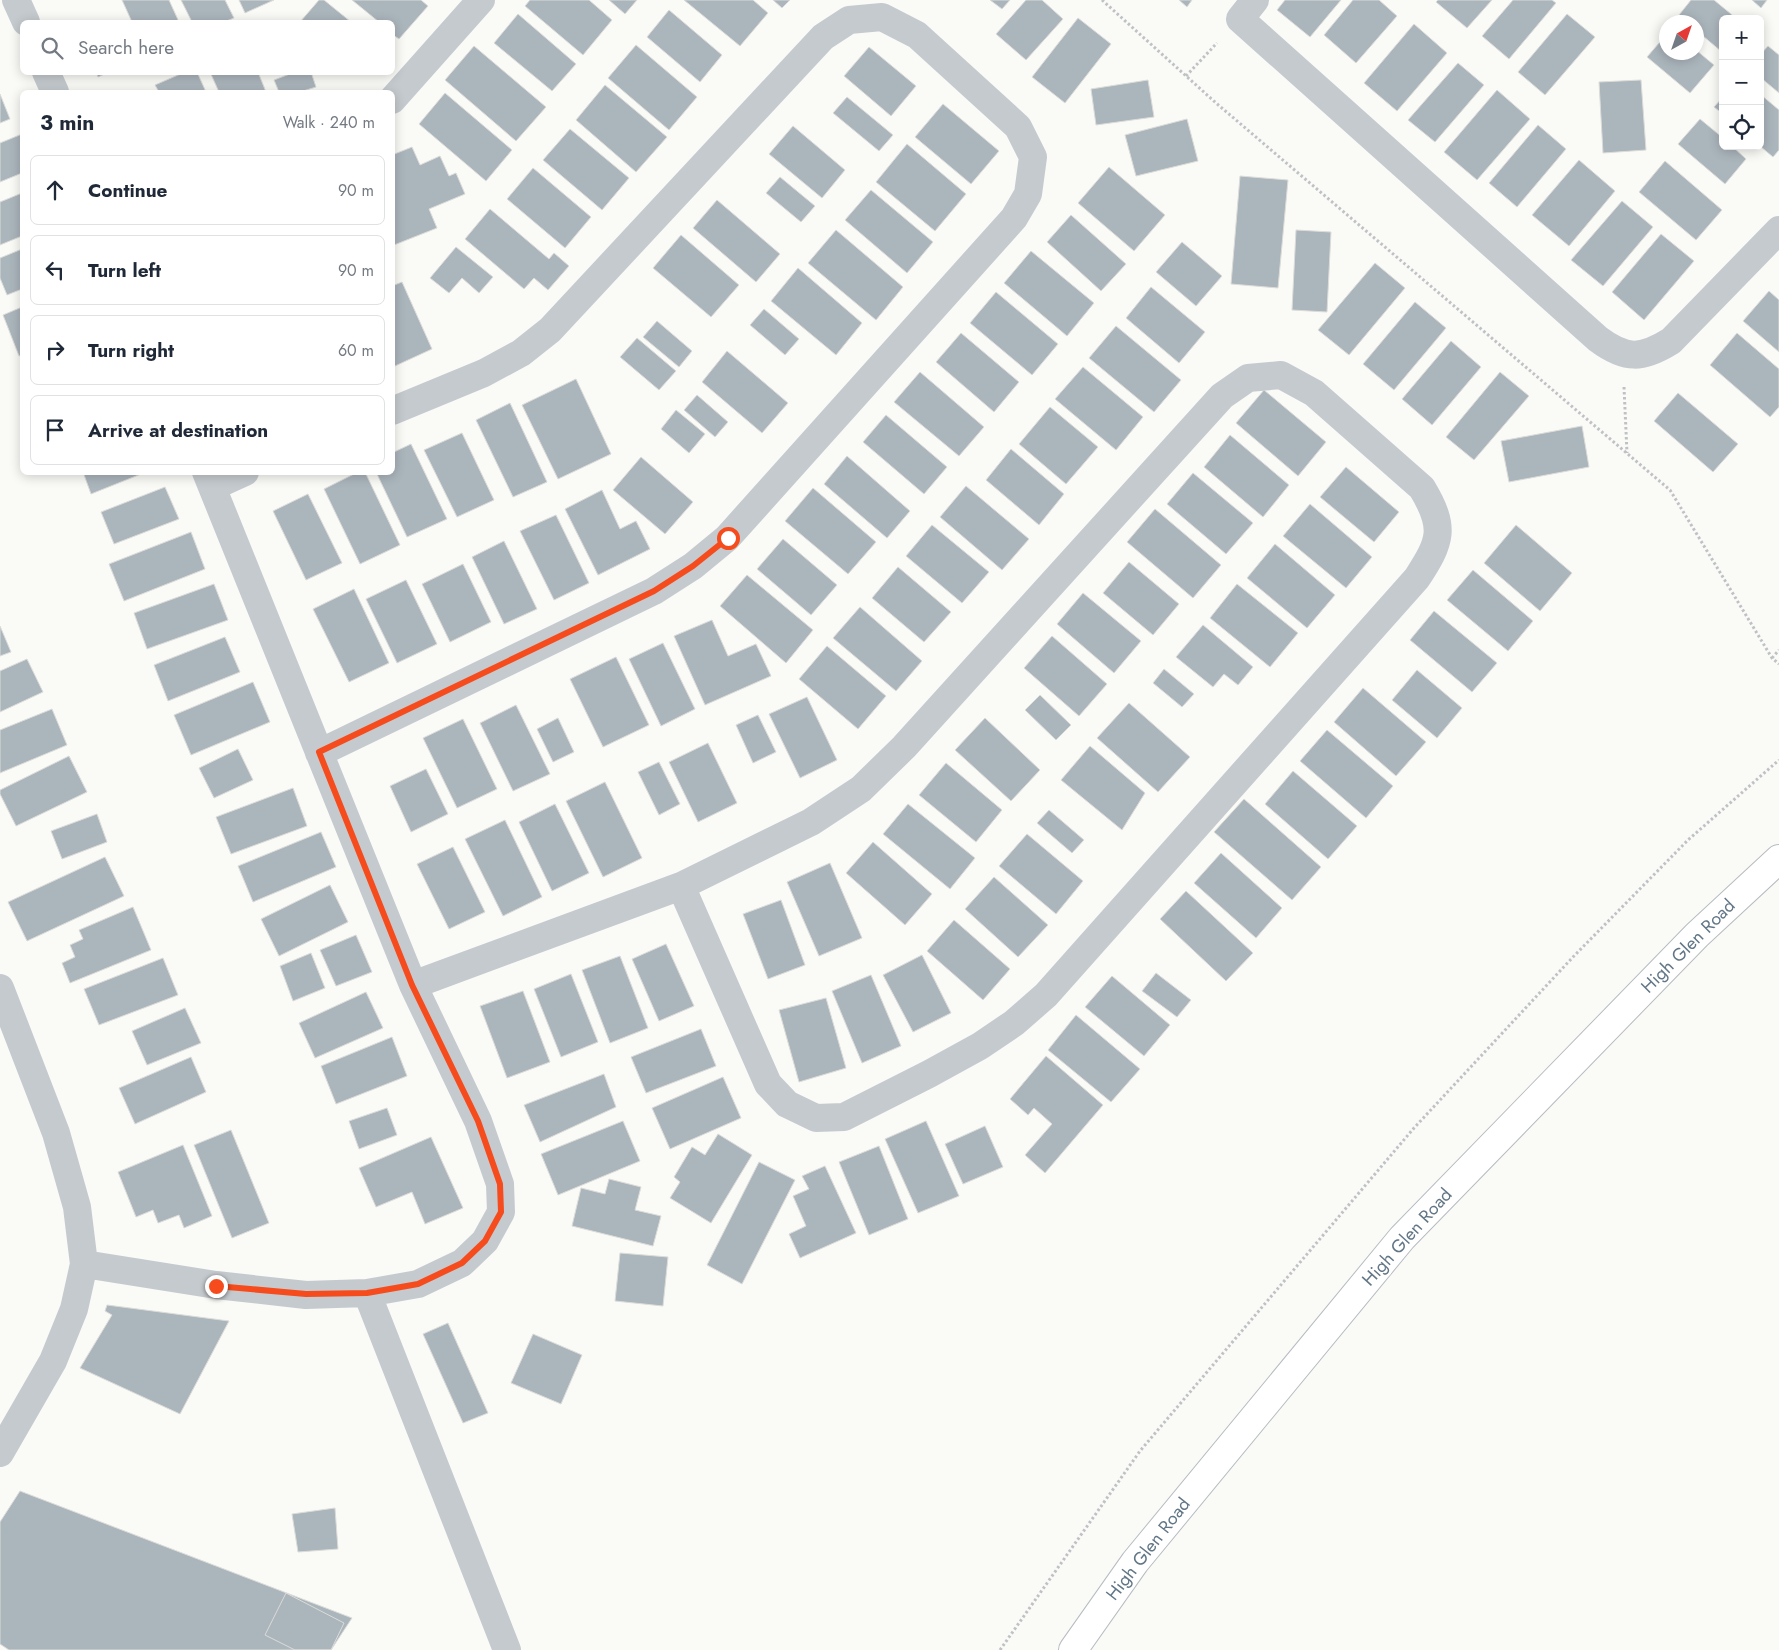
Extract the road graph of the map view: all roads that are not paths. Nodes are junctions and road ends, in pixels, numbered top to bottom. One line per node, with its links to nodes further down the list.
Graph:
1 (16, 0): 4 (street)
2 (481, 0): 7 (street)
3 (1248, 9): 8 (street)
4 (25, 20)
5 (47, 75): 6 (street)
6 (54, 90)
7 (395, 97)
8 (1779, 230)
9 (395, 410): 12 (street)
10 (232, 475): 11 (street)
11 (209, 480): 12 (street)
12 (319, 752): 15 (street)
13 (1779, 859): 21 (main road, High Glen Road)
14 (680, 886): 14 (street); 15 (street)
15 (412, 985): 18 (street)
16 (0, 988): 17 (street)
17 (84, 1264): 18 (street); 19 (street)
18 (367, 1293): 20 (street)
19 (0, 1453)
20 (507, 1650)
21 (1073, 1650)

